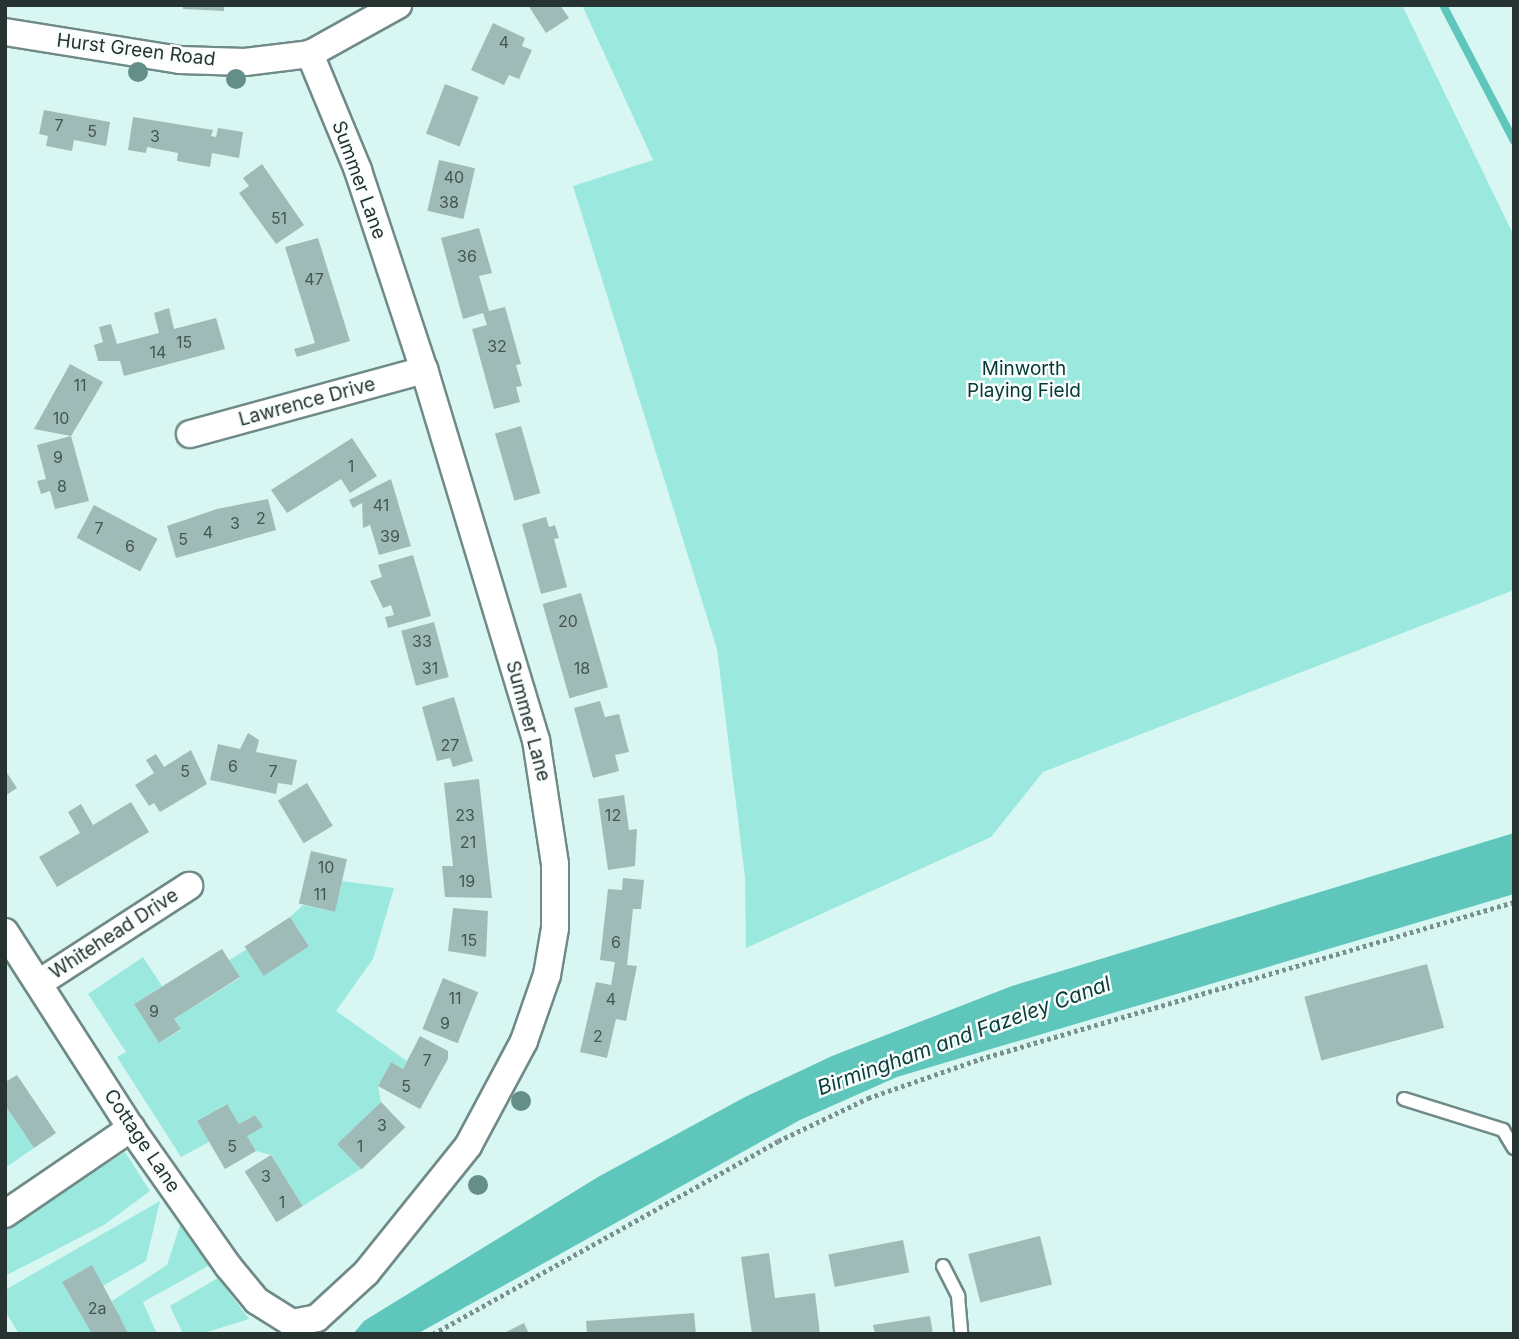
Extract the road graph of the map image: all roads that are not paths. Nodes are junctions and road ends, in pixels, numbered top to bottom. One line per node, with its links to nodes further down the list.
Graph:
1 (398, 5): 3 (street)
2 (5, 32): 3 (street, Hurst Green Road)
3 (310, 54): 4 (street, Summer Lane)
4 (424, 370): 5 (street, Lawrence Drive); 14 (street, Summer Lane)
5 (190, 434)
6 (189, 886): 8 (street, Whitehead Drive)
7 (5, 932): 8 (street, Cottage Lane)
8 (39, 983): 10 (street, Cottage Lane)
9 (1404, 1099): 11 (lane)
10 (131, 1128): 12 (street); 14 (street, Cottage Lane)
11 (1514, 1148)
12 (5, 1214)
13 (943, 1266): 15 (lane)
14 (293, 1329)
15 (961, 1334)

